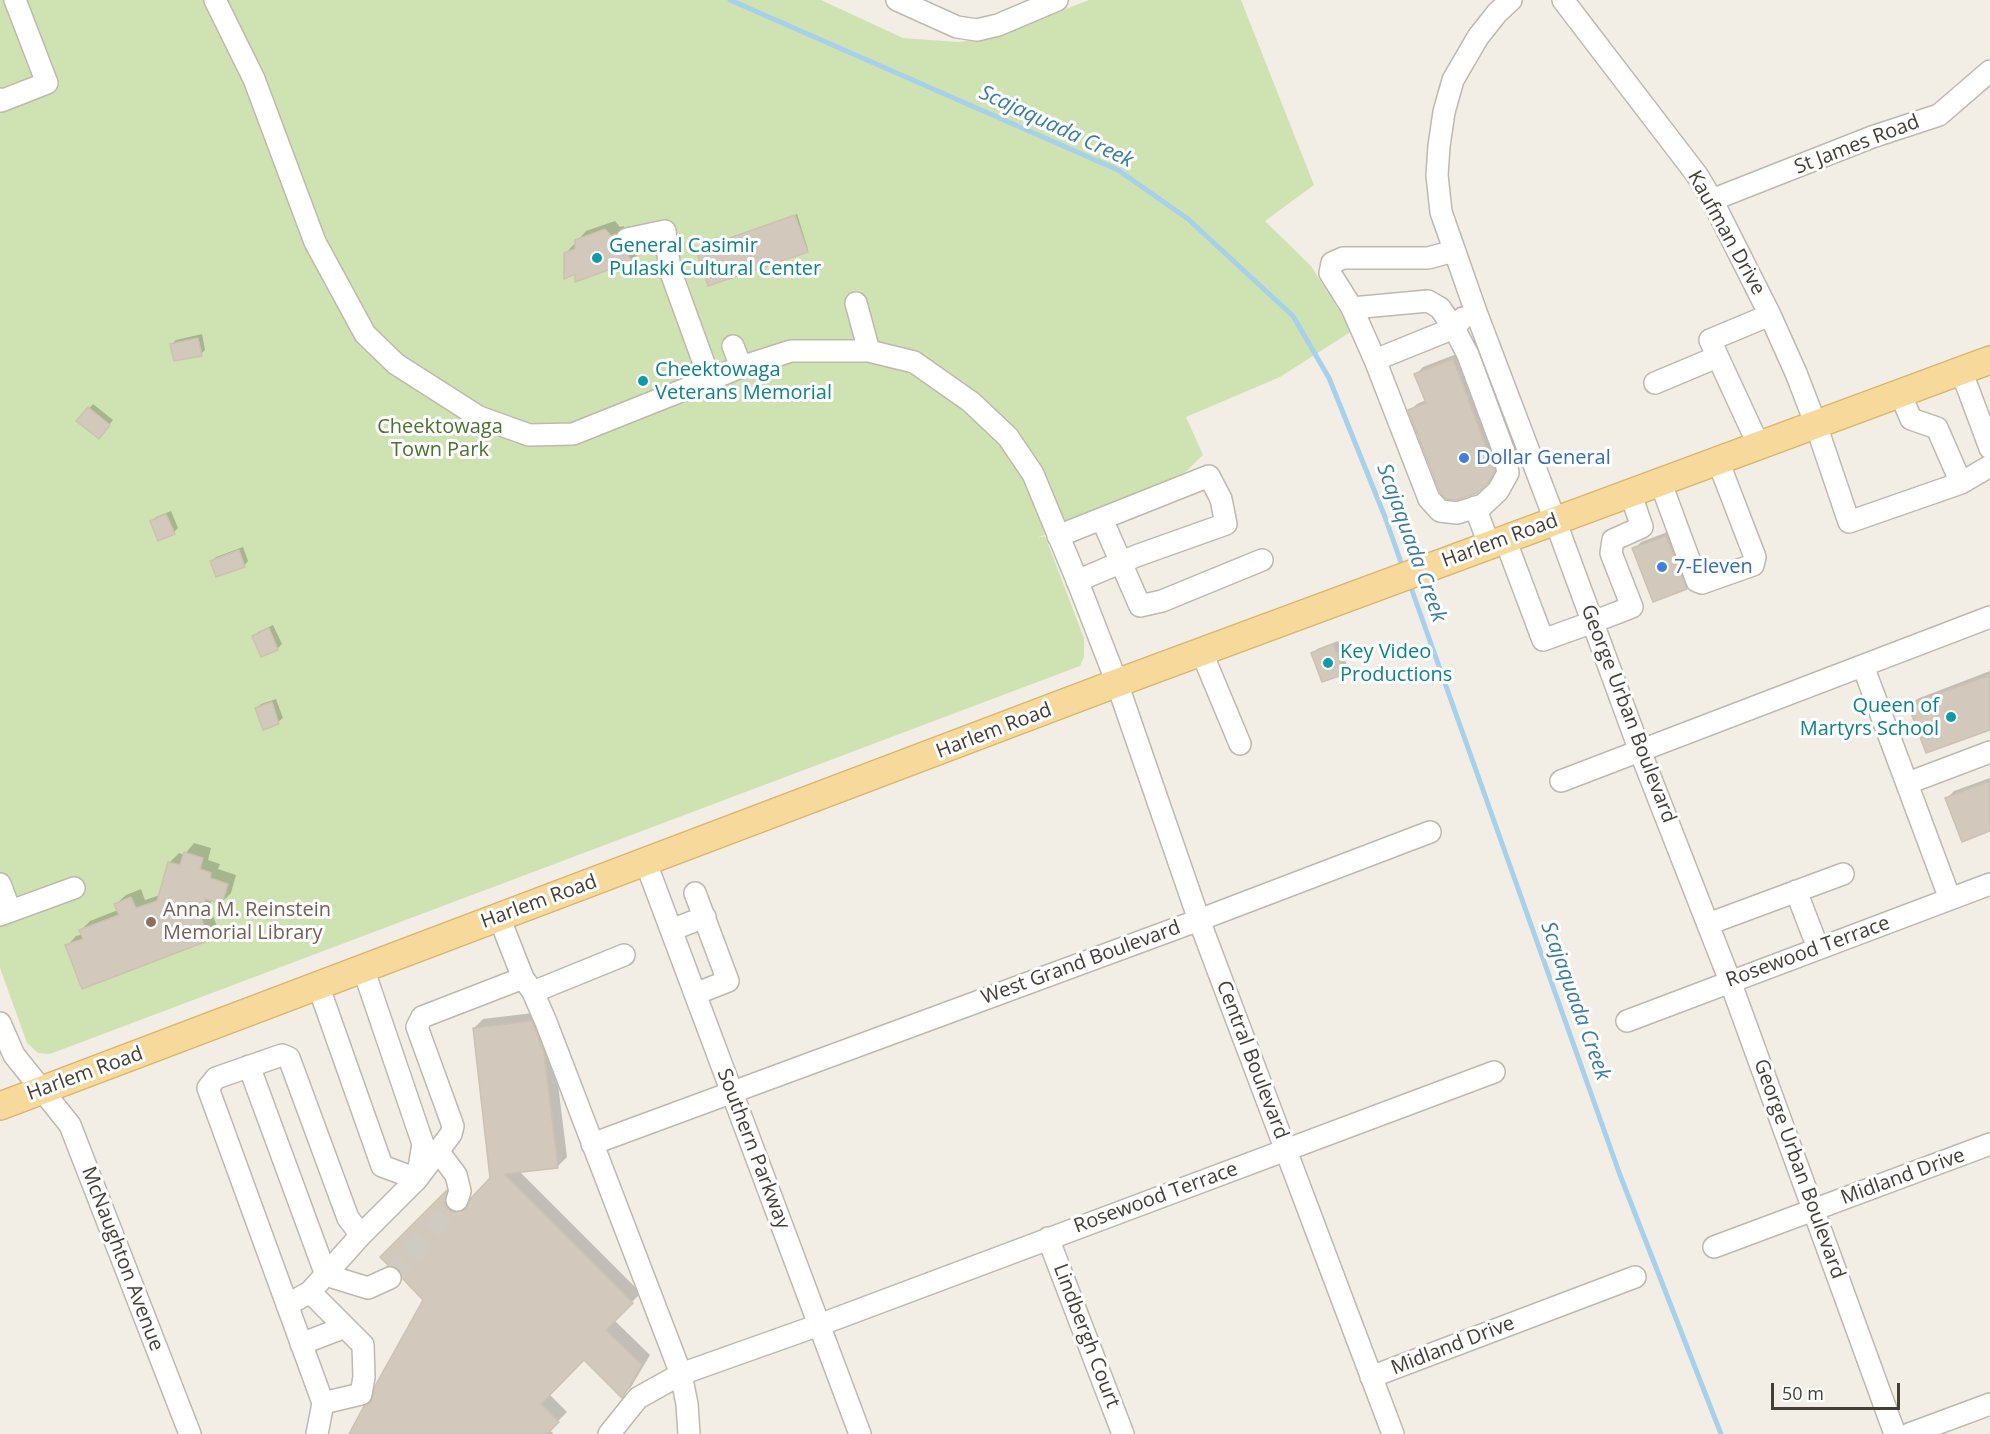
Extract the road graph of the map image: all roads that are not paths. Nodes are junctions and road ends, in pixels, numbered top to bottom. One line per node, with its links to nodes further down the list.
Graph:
1 (15, 0): 8 (street)
2 (215, 0): 24 (street, Central Boulevard)
3 (897, 0): 4 (street)
4 (1057, 0)
5 (1511, 0): 11 (street, George Urban Boulevard)
6 (1563, 0): 9 (street, Kaufman Drive)
7 (1990, 71): 9 (street, St James Road)
8 (0, 99)
9 (1712, 200): 15 (street, Kaufman Drive)
10 (627, 238): 24 (street)
11 (1454, 251): 13 (street); 14 (street, George Urban Boulevard)
12 (856, 303): 18 (street)
13 (1352, 308): 16 (street); 20 (street)
14 (1476, 312): 16 (street); 37 (street, George Urban Boulevard)
15 (1770, 315): 19 (street); 27 (street, Kaufman Drive)
16 (1454, 327): 20 (street); 35 (street)
17 (733, 346): 22 (street)
18 (869, 351): 22 (street, Central Boulevard); 38 (street, Central Boulevard)
19 (1717, 357): 25 (street); 28 (street)
20 (1376, 360): 35 (street)
21 (1990, 360): 23 (main road, Harlem Road)
22 (741, 367): 24 (street, Central Boulevard)
23 (1961, 370): 26 (main road, Harlem Road); 29 (street)
24 (710, 380)
25 (1655, 383)
26 (1900, 393): 27 (main road, Harlem Road); 33 (street)
27 (1816, 425): 28 (main road, Harlem Road); 33 (street, Kaufman Drive)
28 (1759, 446): 30 (main road, Harlem Road)
29 (1990, 448)
30 (1718, 461): 32 (main road, Harlem Road); 32 (street)
31 (1990, 466): 33 (street)
32 (1660, 481): 34 (main road, Harlem Road)
33 (1961, 483)
34 (1630, 492): 37 (main road, Harlem Road); 44 (street)
35 (1475, 507): 39 (street)
36 (1102, 519): 38 (street); 41 (street); 41 (street)
37 (1555, 520): 39 (main road, Harlem Road); 44 (street, George Urban Boulevard)
38 (1058, 536): 42 (street, Central Boulevard)
39 (1497, 542): 44 (street); 45 (main road, Harlem Road)
40 (1262, 560): 41 (street)
41 (1120, 563): 42 (street)
42 (1077, 581): 47 (street, Central Boulevard)
43 (1990, 617): 46 (street)
44 (1593, 622): 49 (street, George Urban Boulevard)
45 (1202, 652): 47 (main road, Harlem Road); 48 (street)
46 (1863, 666): 49 (street); 52 (street)
47 (1117, 683): 54 (main road, Harlem Road); 65 (street, Central Boulevard)
48 (1240, 744)
49 (1640, 751): 51 (street); 66 (street, George Urban Boulevard)
50 (1990, 753): 52 (street)
51 (1561, 781)
52 (1908, 783): 61 (street)
53 (1430, 832): 65 (street, West Grand Boulevard)
54 (646, 863): 63 (main road, Harlem Road); 67 (street, Southern Parkway)
55 (1842, 874): 59 (street)
56 (0, 884): 62 (street)
57 (1990, 884): 61 (street, Rosewood Terrace)
58 (74, 888): 62 (street)
59 (1796, 891): 66 (street); 68 (street)
60 (695, 893): 64 (street)
61 (1950, 899): 68 (street, Rosewood Terrace)
62 (5, 913)
63 (500, 917): 70 (main road, Harlem Road); 73 (street)
64 (705, 917): 67 (street); 74 (street)
65 (1199, 920): 80 (street, West Grand Boulevard); 84 (street, Central Boulevard)
66 (1708, 924): 71 (street, George Urban Boulevard)
67 (671, 930): 74 (street, Southern Parkway)
68 (1818, 948): 71 (street, Rosewood Terrace)
69 (624, 956): 73 (street)
70 (363, 968): 72 (main road, Harlem Road); 86 (street)
71 (1730, 981): 75 (street, Rosewood Terrace); 88 (street, George Urban Boulevard)
72 (318, 985): 79 (main road, Harlem Road); 86 (street)
73 (528, 985): 82 (street); 85 (street)
74 (695, 994): 80 (street, Southern Parkway)
75 (1627, 1021)
76 (0, 1023): 79 (street, McNaughton Avenue)
77 (249, 1066): 89 (street); 92 (street); 96 (street)
78 (1494, 1072): 84 (street, Rosewood Terrace)
79 (42, 1090): 81 (main road, Harlem Road); 104 (street, McNaughton Avenue)
80 (732, 1093): 82 (street, West Grand Boulevard); 97 (street, Southern Parkway)
81 (0, 1106)
82 (592, 1144): 100 (street)
83 (1990, 1144): 88 (street, Midland Drive)
84 (1285, 1149): 90 (street, Rosewood Terrace); 101 (street, Central Boulevard)
85 (438, 1151): 86 (street); 87 (street)
86 (417, 1179): 89 (street)
87 (457, 1200)
88 (1813, 1210): 91 (street, Midland Drive); 111 (street, George Urban Boulevard)
89 (361, 1235): 92 (street)
90 (1048, 1238): 97 (street, Rosewood Terrace); 109 (street, Lindbergh Court)
91 (1714, 1247)
92 (326, 1275): 94 (street); 95 (street)
93 (1635, 1277): 101 (street, Midland Drive)
94 (390, 1278)
95 (310, 1293): 96 (street); 98 (street)
96 (287, 1305): 99 (street)
97 (819, 1325): 100 (street, Rosewood Terrace); 108 (street, Southern Parkway)
98 (345, 1327): 99 (street); 102 (street)
99 (301, 1344): 102 (street)
100 (681, 1374): 106 (street, Rosewood Terrace); 107 (street)
101 (1371, 1377): 110 (street, Central Boulevard)
102 (323, 1403): 105 (street)
103 (1990, 1404): 112 (street)
104 (190, 1434)
105 (317, 1434)
106 (609, 1434)
107 (689, 1434)
108 (860, 1434)
109 (1123, 1434)
110 (1393, 1434)
111 (1895, 1434)
112 (1909, 1434)

